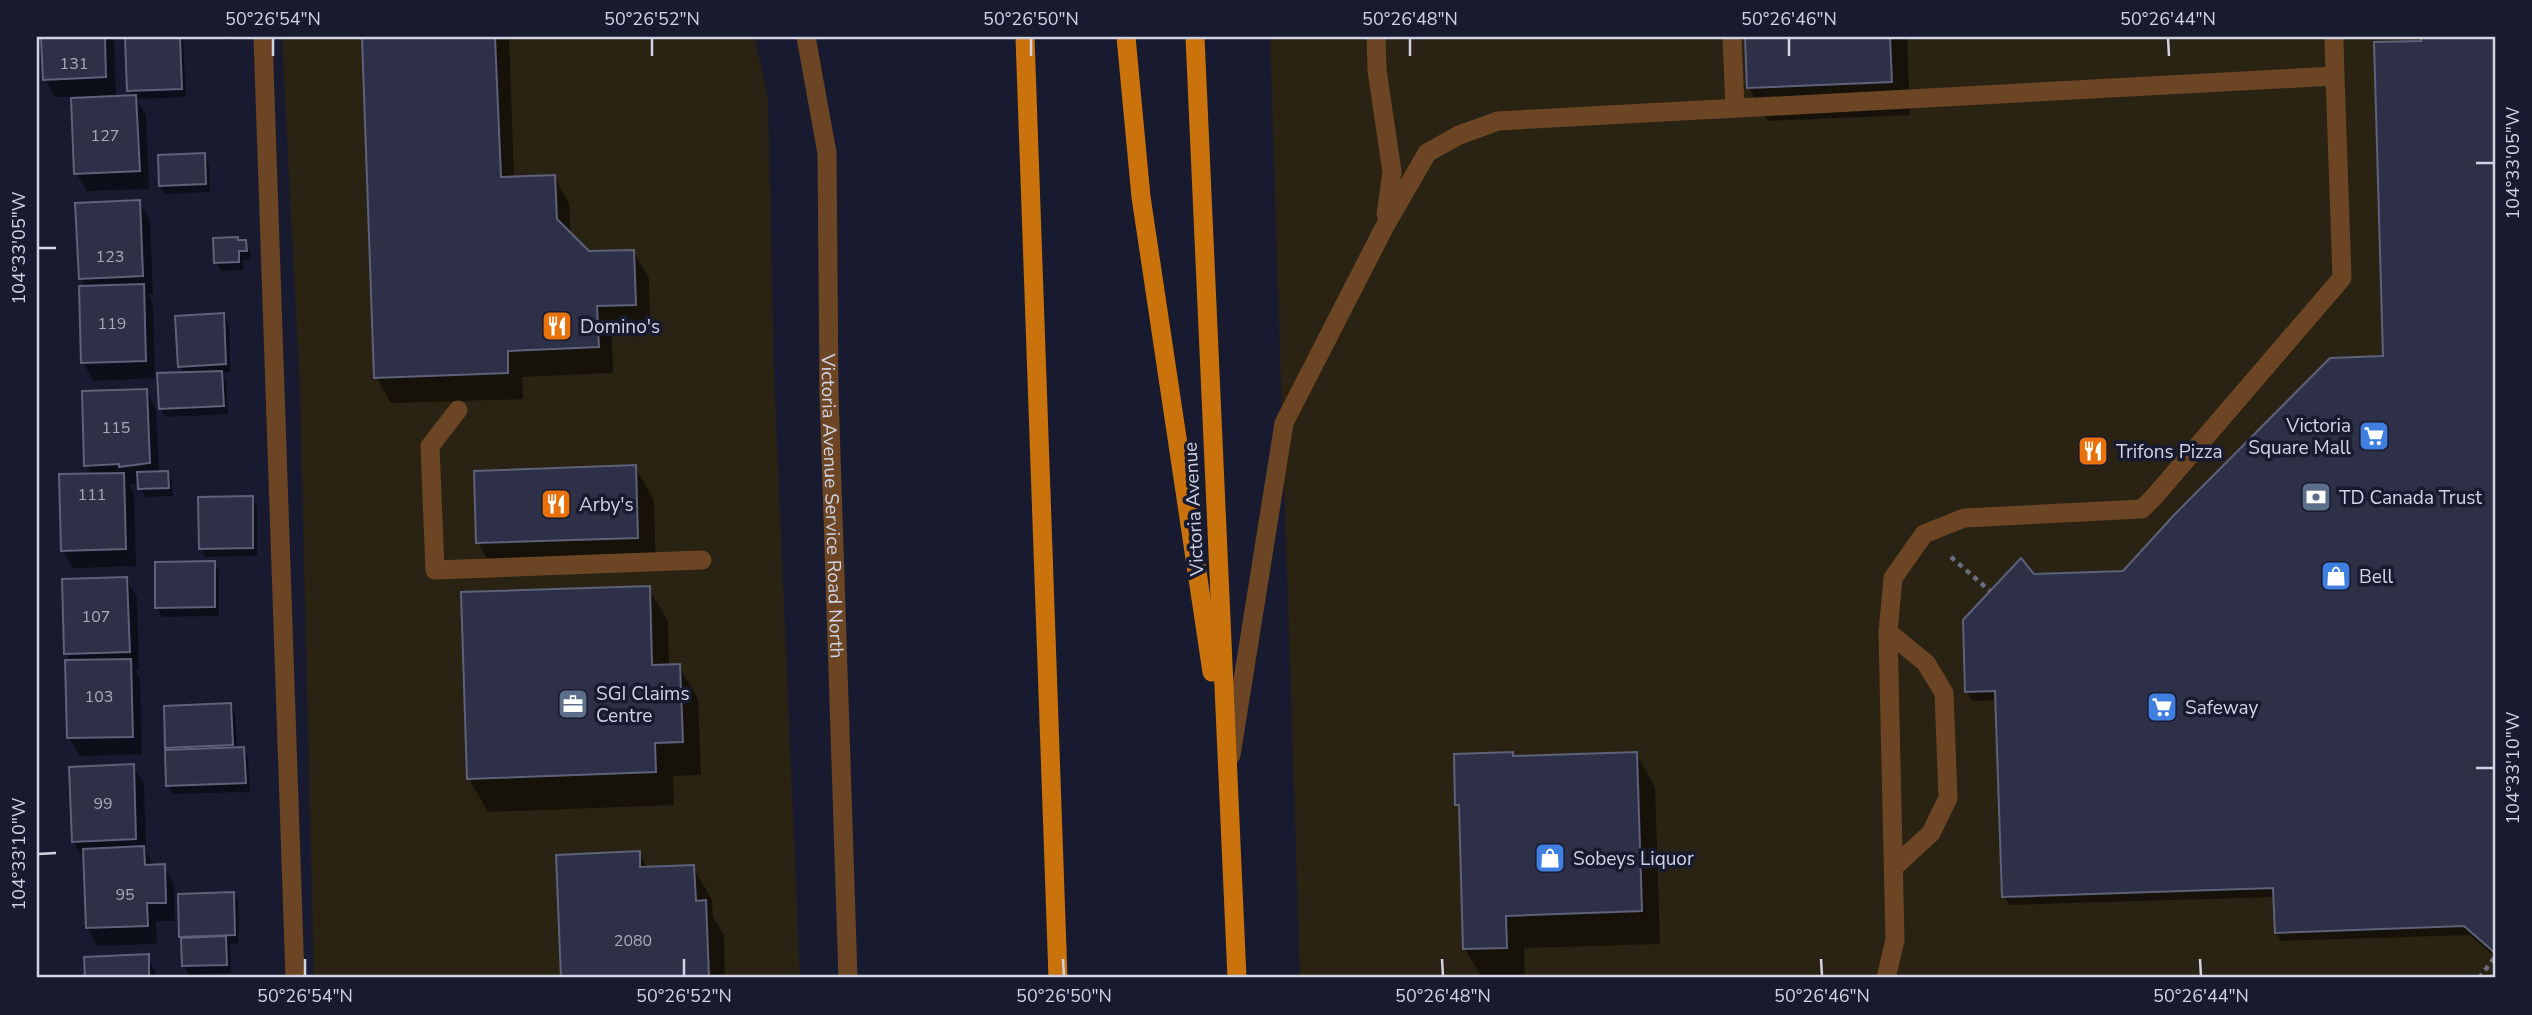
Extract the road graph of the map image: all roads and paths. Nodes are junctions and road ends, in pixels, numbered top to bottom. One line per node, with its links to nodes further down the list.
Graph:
1 (263, 37): 20 (street)
2 (806, 37): 21 (street, Victoria Avenue Service Road North)
3 (1025, 37): 22 (highway)
4 (1126, 37): 17 (highway)
5 (1195, 37): 17 (highway, Victoria Avenue)
6 (1376, 37): 11 (street)
7 (1732, 37): 10 (street)
8 (2334, 37): 9 (street)
9 (2335, 76): 10 (street); 13 (street)
10 (1735, 108): 11 (street)
11 (1385, 226): 17 (street)
12 (458, 410): 14 (street)
13 (1924, 534): 15 (path); 16 (street)
14 (702, 560)
15 (1990, 591)
16 (1888, 632): 18 (street); 18 (street)
17 (1228, 777): 23 (highway, Victoria Avenue)
18 (1894, 867): 24 (street)
19 (2495, 957): 25 (path)
20 (295, 978)
21 (848, 978)
22 (1058, 978)
23 (1237, 978)
24 (1886, 978)
25 (2479, 978)

